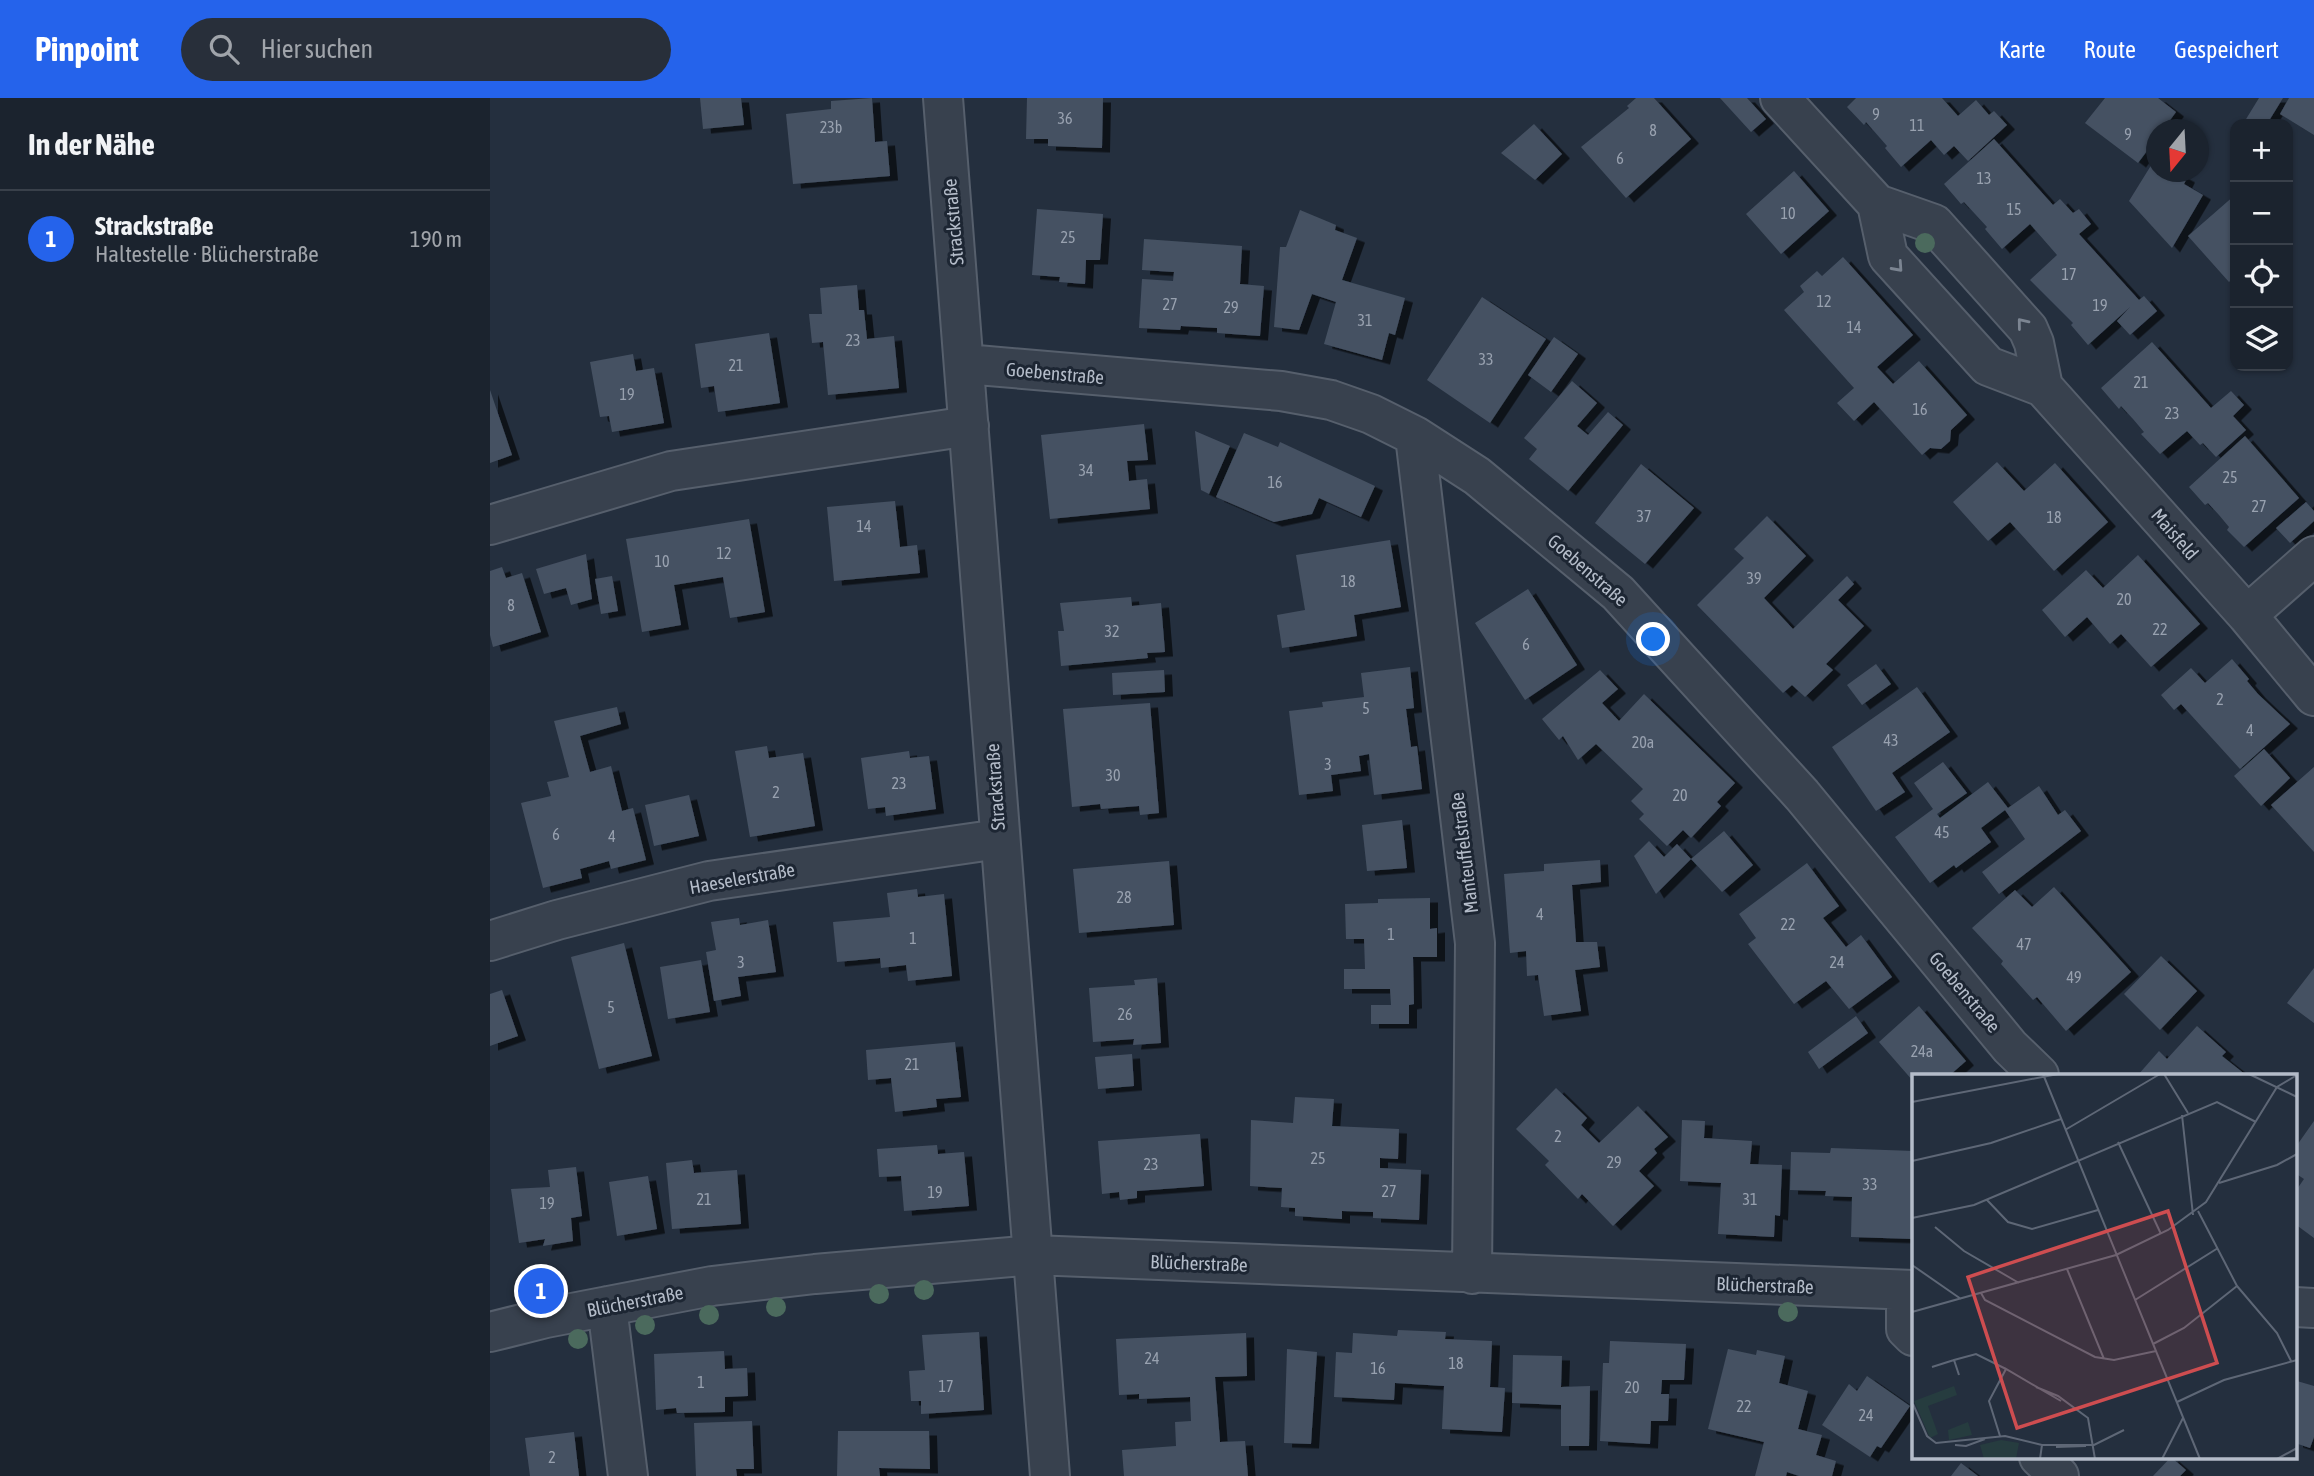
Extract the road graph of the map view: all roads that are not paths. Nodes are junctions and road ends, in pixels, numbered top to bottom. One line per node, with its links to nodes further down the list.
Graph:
1 (943, 98): 4 (street, Strackstraße)
2 (1780, 98): 3 (street)
3 (1877, 204): 5 (street, Maisfeld, one-way to 5); 5 (street, one-way to 3)
4 (965, 364): 6 (street, Strackstraße); 7 (street, Goebenstraße)
5 (2043, 387): 10 (street, Maisfeld)
6 (969, 426): 8 (street); 12 (street, Strackstraße)
7 (1415, 436): 14 (street, Goebenstraße); 16 (street, Manteuffelstraße)
8 (490, 525)
9 (2314, 556): 10 (street)
10 (2247, 615): 11 (street, Maisfeld)
11 (2314, 695)
12 (999, 839): 13 (street, Haeselerstraße); 15 (street, Strackstraße)
13 (490, 941)
14 (2038, 1074)
15 (1033, 1255): 16 (street, Blücherstraße); 18 (street, Blücherstraße); 25 (street, Strackstraße)
16 (1472, 1273): 17 (street, Blücherstraße)
17 (1910, 1290): 22 (street)
18 (607, 1306): 21 (street, Blücherstraße); 24 (street)
19 (2296, 1307): 20 (street)
20 (2314, 1308)
21 (490, 1332)
22 (1912, 1335)
23 (2040, 1458): 26 (street)
24 (628, 1476)
25 (1050, 1476)
26 (2059, 1476)

